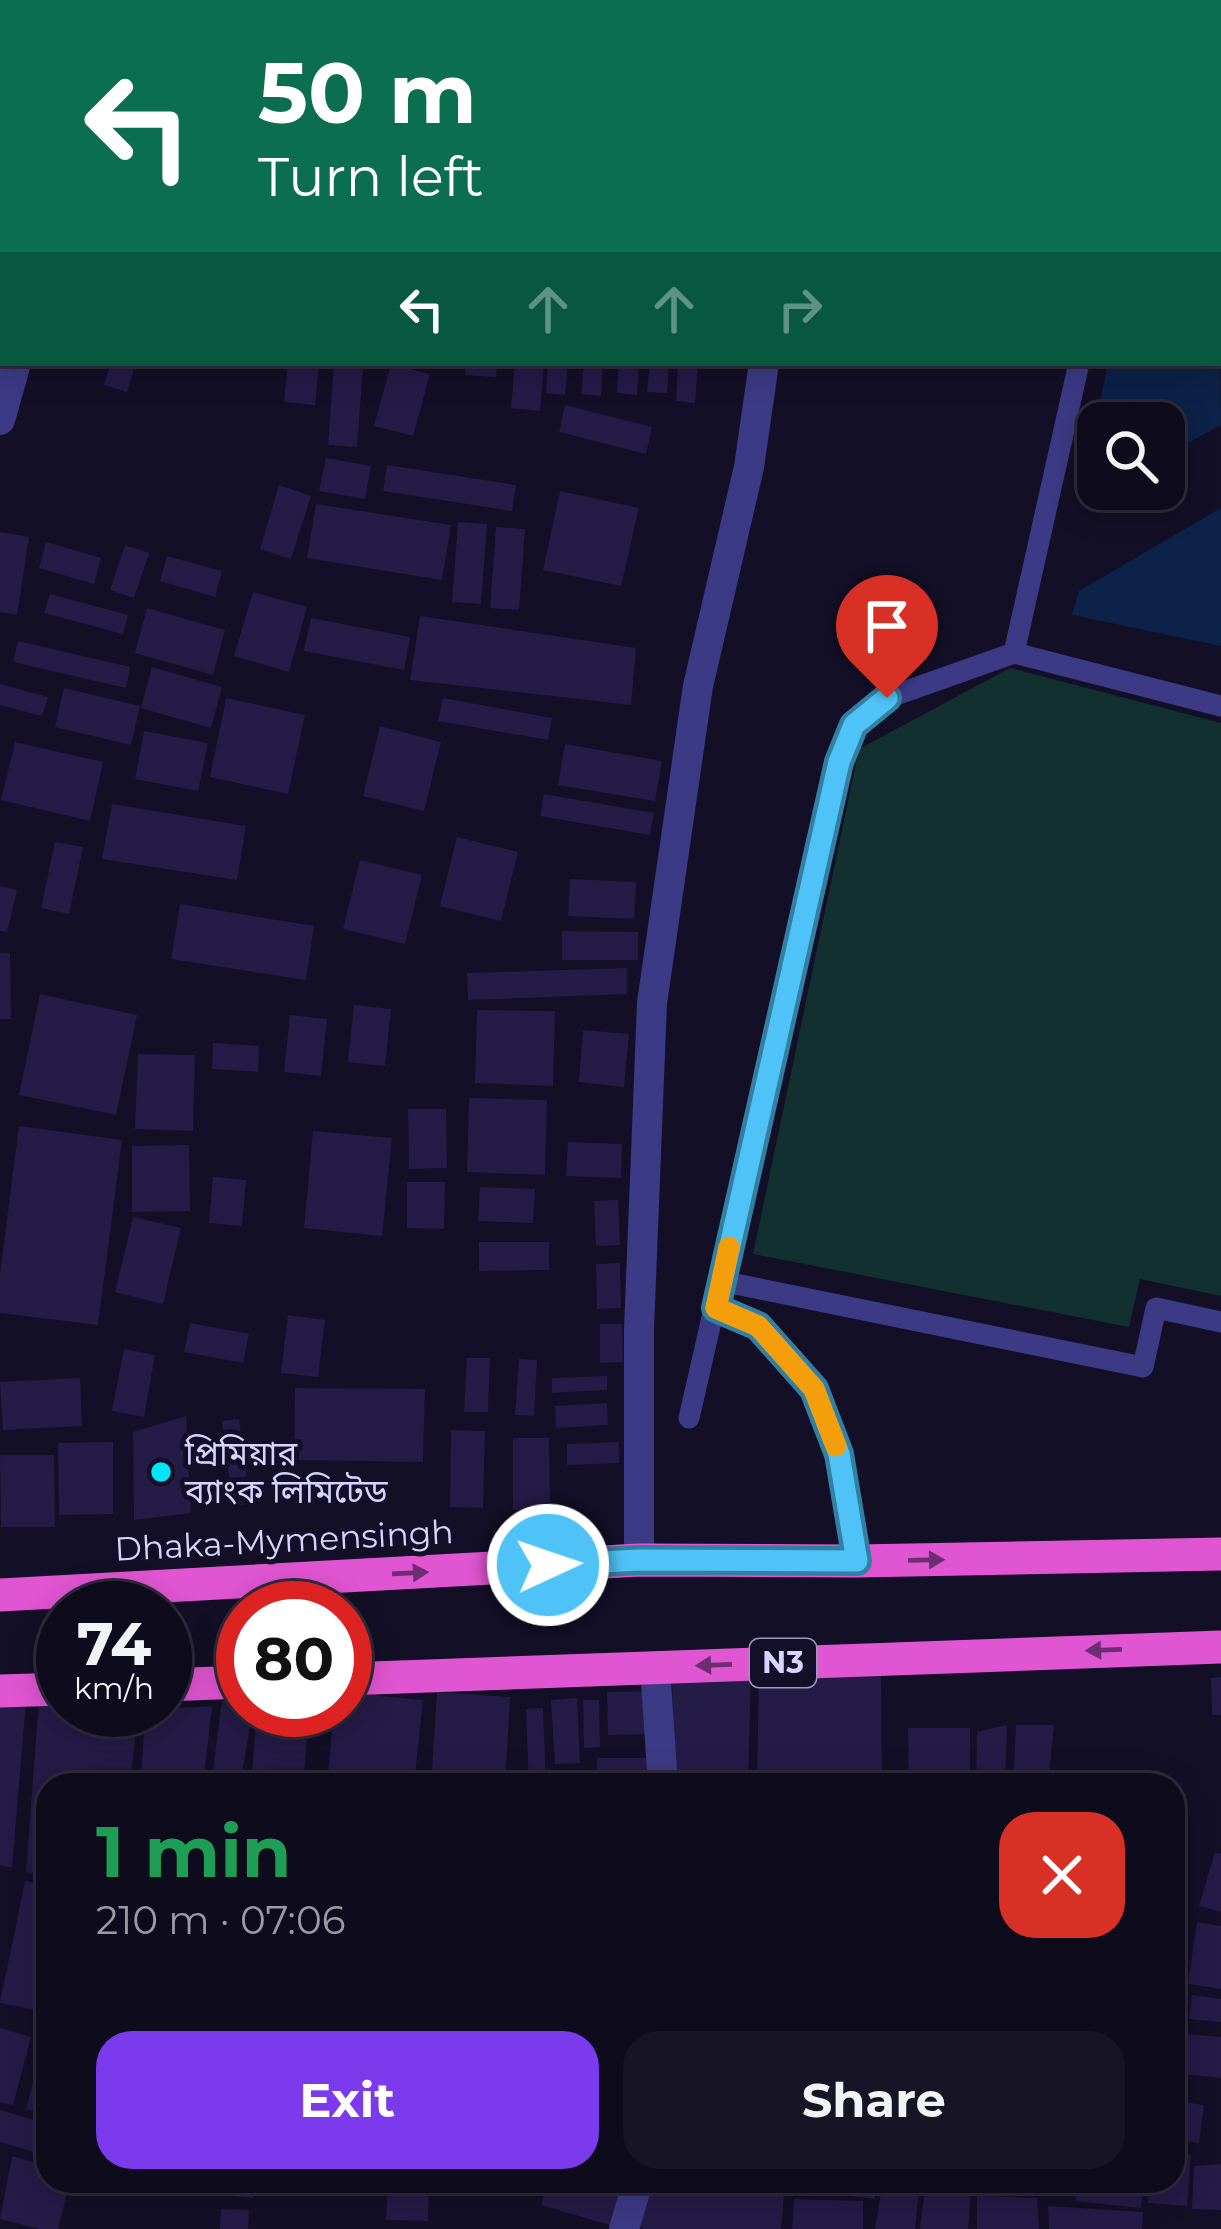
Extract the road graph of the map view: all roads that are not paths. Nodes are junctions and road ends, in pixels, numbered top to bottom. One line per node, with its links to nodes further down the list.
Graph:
1 (15, 366): 4 (street)
2 (764, 366): 12 (street)
3 (1078, 366): 5 (lane)
4 (0, 420)
5 (1014, 653): 6 (lane); 7 (lane)
6 (1221, 706)
7 (721, 1281): 8 (lane); 9 (lane)
8 (716, 1308): 10 (lane); 13 (lane)
9 (1221, 1322)
10 (689, 1418)
11 (1221, 1555): 13 (highway, Dhaka-Mymensingh, one-way to 11)
12 (639, 1560): 13 (highway, Dhaka-Mymensingh); 14 (highway, Dhaka-Mymensingh, one-way to 12)
13 (857, 1561)
14 (0, 1595)
15 (1221, 1647): 16 (highway, N3, one-way to 16)
16 (655, 1667): 17 (highway, N3); 20 (street)
17 (372, 1677)
18 (36, 1690): 19 (highway)
19 (0, 1691)
20 (662, 1773)
21 (634, 2193): 22 (street)
22 (624, 2229)

